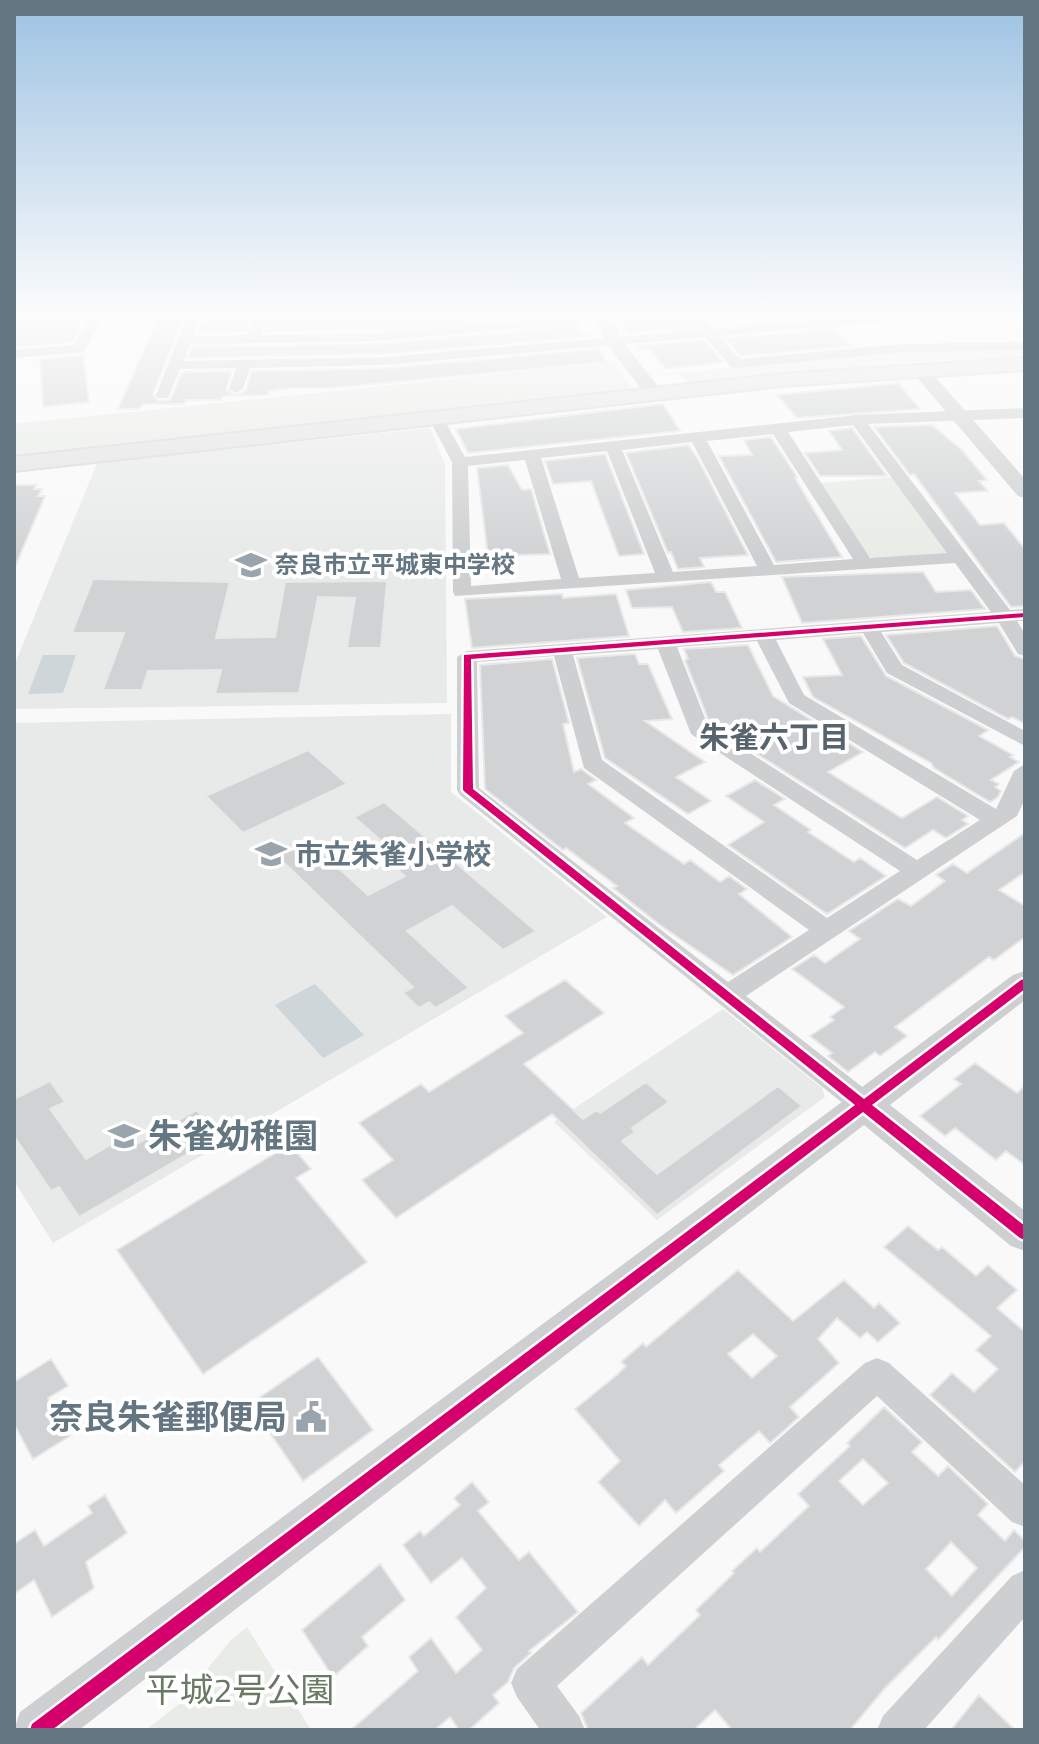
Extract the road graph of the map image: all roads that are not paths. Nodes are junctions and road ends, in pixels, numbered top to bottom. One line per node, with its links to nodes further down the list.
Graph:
1 (625, 397): 5 (main road)
2 (944, 397): 3 (street)
3 (957, 413): 4 (street); 6 (street); 13 (street)
4 (1025, 413)
5 (437, 419): 11 (street); 12 (main road)
6 (857, 420): 7 (street); 14 (street)
7 (778, 429): 8 (street); 15 (street)
8 (697, 437): 9 (street); 16 (street)
9 (613, 446): 10 (street); 17 (street)
10 (532, 455): 11 (street); 18 (street)
11 (460, 462): 18 (street)
12 (14, 464)
13 (1025, 492)
14 (960, 557): 15 (street); 19 (street)
15 (865, 564): 16 (street)
16 (768, 570): 17 (street)
17 (666, 577): 18 (street)
18 (572, 584)
19 (1015, 616): 20 (street); 24 (street)
20 (868, 626): 21 (street); 25 (street)
21 (764, 635): 22 (street); 27 (street)
22 (665, 642): 23 (street); 28 (street)
23 (562, 650): 29 (street); 31 (street)
24 (1025, 650)
25 (1025, 740)
26 (1025, 771): 27 (street)
27 (995, 819): 28 (street)
28 (917, 871): 29 (street)
29 (826, 930): 31 (street)
30 (1025, 983): 32 (street)
31 (728, 995): 32 (street)
32 (865, 1105): 33 (street); 37 (street)
33 (1025, 1234)
34 (1025, 1509): 38 (street)
35 (1025, 1589): 36 (street)
36 (904, 1727)
37 (38, 1730)
38 (565, 1730)

